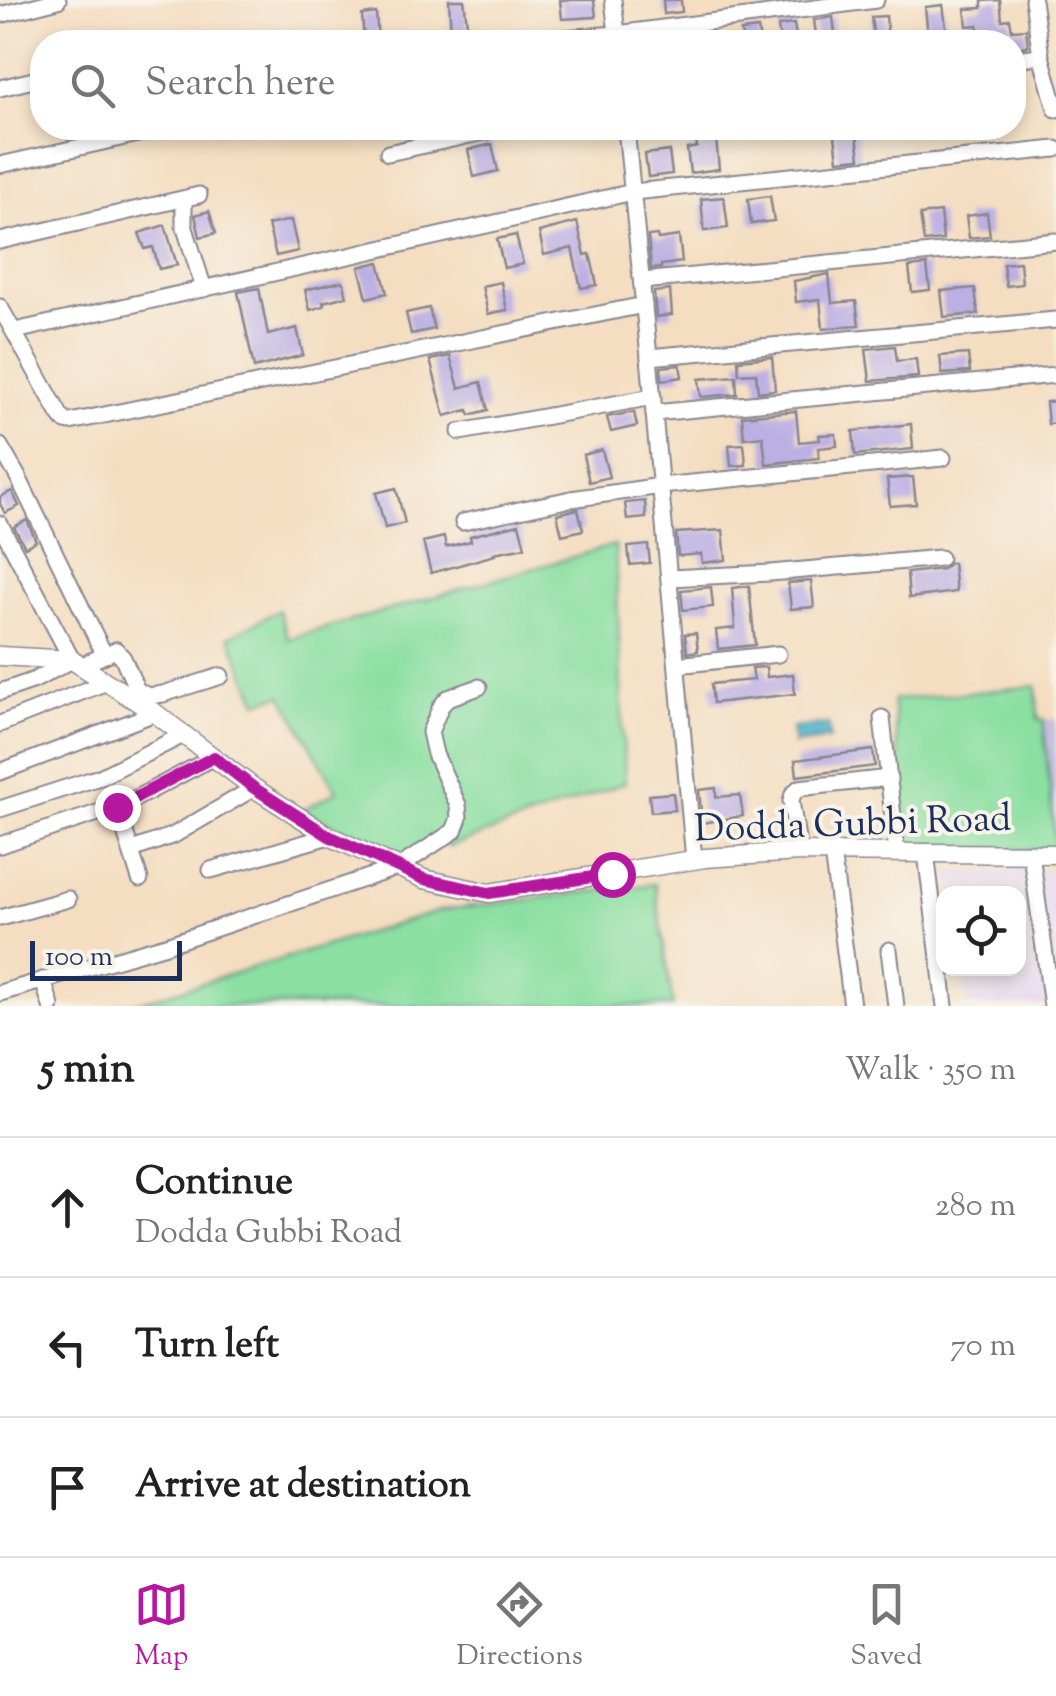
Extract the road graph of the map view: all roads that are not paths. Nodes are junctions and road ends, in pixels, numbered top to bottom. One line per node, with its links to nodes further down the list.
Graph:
1 (58, 0): 5 (street)
2 (613, 0): 6 (street)
3 (876, 0): 7 (street)
4 (1033, 0): 8 (street)
5 (0, 14)
6 (616, 30)
7 (672, 30)
8 (1042, 56): 9 (street); 12 (street)
9 (1026, 58)
10 (30, 81): 11 (street)
11 (0, 88)
12 (1056, 109)
13 (110, 140): 18 (street)
14 (446, 140): 17 (street)
15 (627, 140): 19 (street)
16 (1056, 150): 19 (street)
17 (388, 152)
18 (0, 164)
19 (633, 192): 22 (street); 23 (street)
20 (0, 241): 23 (street)
21 (1056, 241): 22 (street)
22 (642, 281): 24 (street)
23 (204, 289): 27 (street)
24 (644, 305): 27 (street); 28 (street)
25 (0, 308): 27 (street)
26 (1056, 320): 28 (street)
27 (14, 331)
28 (649, 356): 30 (street)
29 (1056, 375): 30 (street)
30 (654, 405): 31 (street); 34 (street)
31 (460, 432)
32 (0, 446): 39 (street)
33 (943, 458): 34 (street)
34 (661, 486): 35 (street); 38 (street)
35 (464, 522)
36 (0, 524): 42 (street)
37 (940, 558): 38 (street)
38 (669, 578): 43 (street)
39 (104, 654): 42 (street); 44 (street)
40 (778, 654): 43 (street)
41 (0, 656): 42 (main road, Dodda Gubbi Road)
42 (76, 663): 45 (main road, Dodda Gubbi Road); 47 (street)
43 (677, 665): 67 (street)
44 (222, 676)
45 (107, 682): 48 (main road, Dodda Gubbi Road); 50 (street)
46 (479, 687): 68 (street)
47 (0, 692)
48 (155, 712): 51 (main road, Dodda Gubbi Road); 53 (street)
49 (882, 718): 54 (street)
50 (0, 724)
51 (183, 735): 52 (main road, Dodda Gubbi Road); 57 (street)
52 (214, 757): 55 (main road, Dodda Gubbi Road); 56 (street)
53 (0, 772)
54 (889, 778): 61 (street); 63 (street)
55 (254, 788): 58 (main road, Dodda Gubbi Road); 60 (street)
56 (117, 807): 59 (street); 60 (street)
57 (0, 809)
58 (329, 836): 68 (main road, Dodda Gubbi Road); 69 (street)
59 (0, 845)
60 (132, 850): 70 (street)
61 (799, 852): 62 (main road, Dodda Gubbi Road); 67 (main road, Dodda Gubbi Road)
62 (832, 852): 63 (main road, Dodda Gubbi Road); 77 (street)
63 (897, 853): 64 (main road, Dodda Gubbi Road)
64 (926, 853): 65 (main road, Dodda Gubbi Road); 79 (street)
65 (1030, 854): 66 (main road, Dodda Gubbi Road); 80 (street)
66 (1056, 854)
67 (694, 860): 68 (main road, Dodda Gubbi Road)
68 (399, 866): 74 (street)
69 (210, 870)
70 (140, 879)
71 (68, 899): 72 (street)
72 (0, 918)
73 (889, 950): 78 (street)
74 (43, 980): 75 (street); 76 (street)
75 (0, 993)
76 (51, 1006)
77 (852, 1006)
78 (896, 1006)
79 (945, 1006)
80 (1052, 1006)

